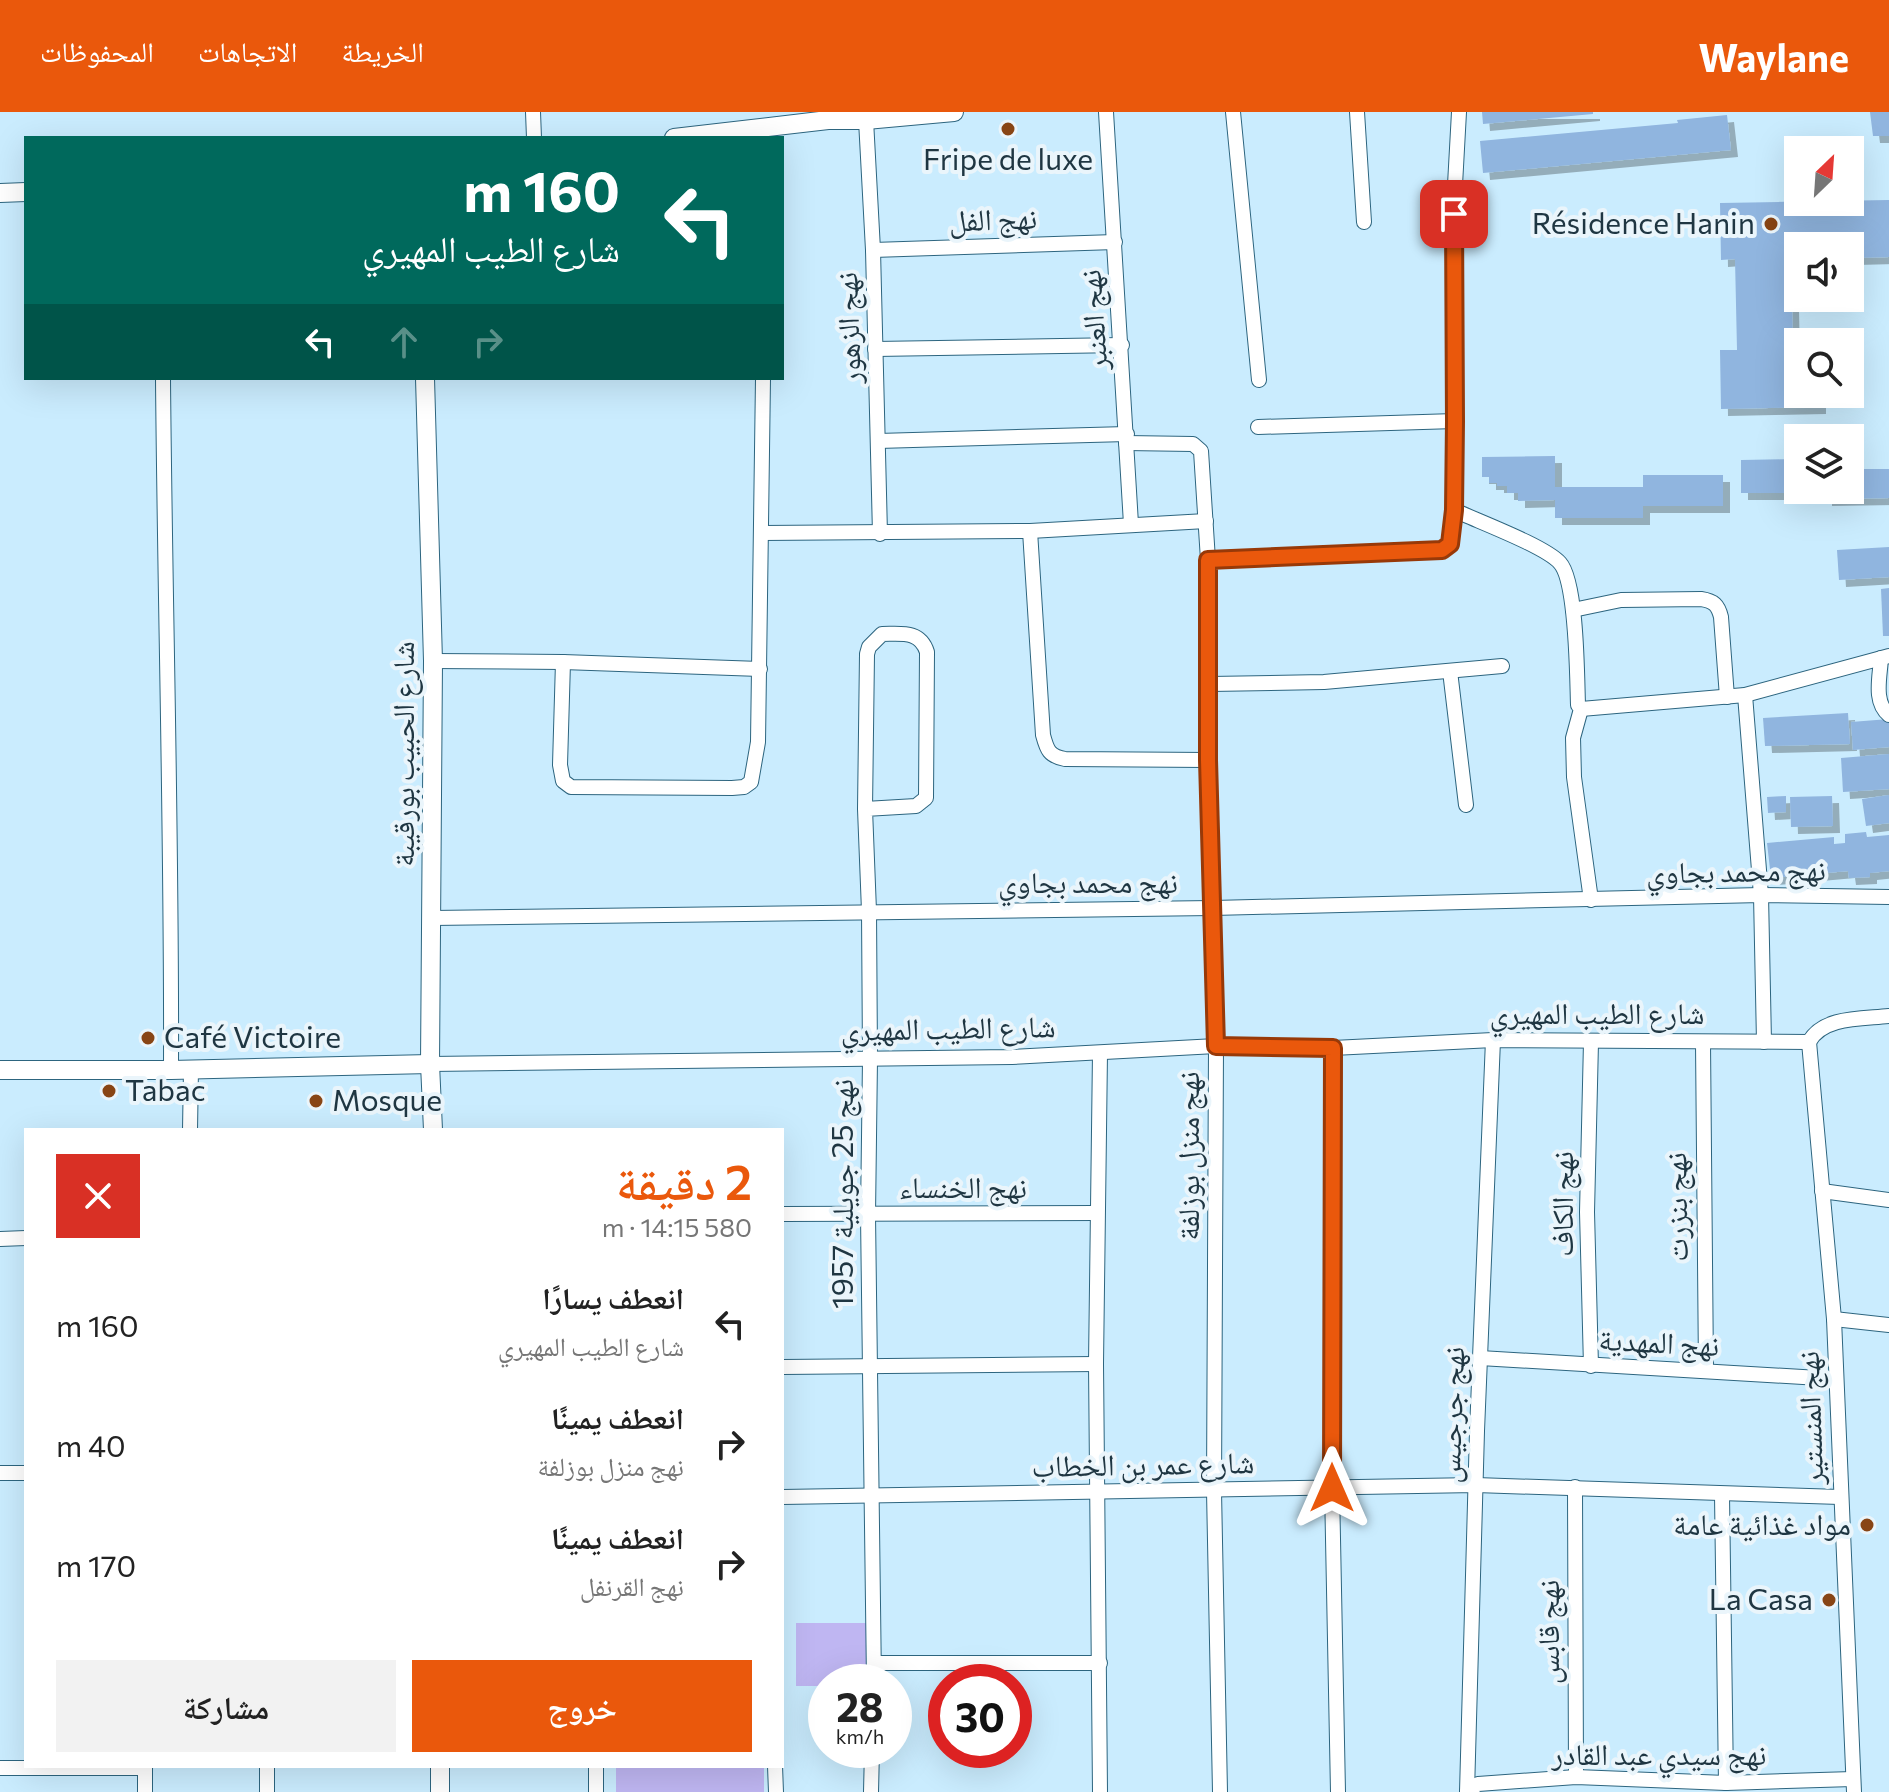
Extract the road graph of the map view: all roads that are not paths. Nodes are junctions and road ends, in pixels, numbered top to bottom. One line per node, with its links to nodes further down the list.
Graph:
1 (533, 112): 9 (street)
2 (954, 112): 8 (street)
3 (1106, 112): 14 (street, نهج العنبر)
4 (1233, 112): 21 (street)
5 (1357, 112): 13 (street)
6 (1459, 112): 22 (street)
7 (828, 116): 8 (street); 10 (street)
8 (866, 120): 15 (street, نهج الزهور)
9 (534, 136)
10 (688, 136)
11 (24, 192): 12 (street)
12 (0, 193)
13 (1364, 222)
14 (1115, 242): 15 (street, نهج الفل); 16 (street, نهج العنبر)
15 (873, 250): 17 (street, نهج الزهور)
16 (1122, 345): 17 (street); 24 (street, نهج العنبر)
17 (875, 349): 25 (street, نهج الزهور)
18 (163, 380): 67 (street)
19 (425, 380): 35 (street, شارع الحبيب بورقيبة)
20 (763, 380): 30 (street)
21 (1259, 380)
22 (1455, 421): 23 (street); 26 (street)
23 (1258, 427)
24 (1127, 438): 25 (street); 27 (street, نهج منزل بوزلفة); 28 (street, نهج العنبر)
25 (878, 441): 31 (street, نهج الزهور)
26 (1454, 510): 32 (street); 33 (street)
27 (1206, 521): 28 (street); 32 (street, نهج منزل بوزلفة)
28 (1131, 524): 29 (street)
29 (1030, 531): 31 (street); 45 (street)
30 (762, 533): 31 (street); 38 (street)
31 (880, 534)
32 (1208, 560): 40 (street, نهج منزل بوزلفة)
33 (1573, 610): 42 (street); 43 (street)
34 (1885, 657): 41 (street); 44 (street)
35 (433, 661): 36 (street); 53 (street, شارع الحبيب بورقيبة)
36 (563, 662): 38 (street); 38 (street)
37 (1502, 666): 39 (street)
38 (760, 669)
39 (1450, 671): 40 (street); 46 (street)
40 (1210, 684): 45 (street, نهج منزل بوزلفة)
41 (1745, 695): 42 (street); 48 (street)
42 (1727, 697): 43 (street)
43 (1581, 709): 50 (street)
44 (1889, 715)
45 (1208, 760): 51 (street, نهج منزل بوزلفة)
46 (1466, 805)
47 (865, 809): 47 (street, نهج 25 جويلية 1957); 52 (street, نهج 25 جويلية 1957)
48 (1761, 895): 49 (street, نهج محمد بجاوي); 50 (street, نهج محمد بجاوي); 57 (street)
49 (1889, 897)
50 (1591, 900): 51 (street, نهج محمد بجاوي)
51 (1213, 908): 52 (street, نهج محمد بجاوي); 60 (street, نهج منزل بوزلفة)
52 (869, 911): 53 (street, نهج محمد بجاوي); 63 (street, نهج 25 جويلية 1957)
53 (432, 918): 64 (street, شارع الحبيب بورقيبة)
54 (1889, 1016): 58 (street)
55 (1493, 1040): 56 (street, شارع الطيب المهيري); 61 (street, شارع الطيب المهيري); 79 (street, نهج جرجيس)
56 (1591, 1042): 59 (street, شارع الطيب المهيري); 81 (street, نهج الكاف)
57 (1764, 1042): 58 (street, شارع الطيب المهيري); 59 (street, شارع الطيب المهيري)
58 (1809, 1042): 70 (street, نهج المنستير)
59 (1703, 1043): 84 (street, نهج بنزرت)
60 (1216, 1046): 61 (street, شارع الطيب المهيري); 62 (street, شارع الطيب المهيري); 92 (street, نهج منزل بوزلفة)
61 (1333, 1048): 90 (street)
62 (1100, 1053): 63 (street, شارع الطيب المهيري); 72 (street)
63 (870, 1059): 64 (street, شارع الطيب المهيري); 74 (street, نهج 25 جويلية 1957)
64 (430, 1064): 65 (street, شارع الطيب المهيري); 69 (street, شارع الحبيب بورقيبة)
65 (191, 1069): 67 (street, شارع الطيب المهيري); 68 (street)
66 (0, 1070): 67 (street, شارع الطيب المهيري)
67 (171, 1070)
68 (190, 1128)
69 (433, 1128)
70 (1822, 1191): 71 (street); 77 (street, نهج المنستير)
71 (1889, 1200)
72 (1097, 1213): 74 (street, نهج الخنساء); 80 (street)
73 (784, 1214): 74 (street, نهج الخنساء)
74 (868, 1215): 83 (street, نهج 25 جويلية 1957)
75 (24, 1238): 76 (street)
76 (0, 1239)
77 (1834, 1319): 78 (street); 85 (street, نهج المنستير)
78 (1889, 1325)
79 (1480, 1358): 81 (street, نهج المهدية); 88 (street, نهج جرجيس)
80 (1096, 1364): 83 (street); 91 (street)
81 (1591, 1366): 84 (street, نهج المهدية)
82 (784, 1367): 83 (street)
83 (869, 1367): 93 (street, نهج 25 جويلية 1957)
84 (1706, 1371): 85 (street, نهج المهدية)
85 (1836, 1379): 96 (street, نهج المنستير)
86 (0, 1473): 87 (street)
87 (24, 1473)
88 (1476, 1485): 89 (street, شارع عمر بن الخطاب); 90 (street, شارع عمر بن الخطاب); 119 (street, نهج جرجيس)
89 (1575, 1487): 94 (street, شارع عمر بن الخطاب); 107 (street, نهج قابس)
90 (1332, 1488): 92 (street, شارع عمر بن الخطاب); 118 (street)
91 (1096, 1491): 92 (street, شارع عمر بن الخطاب); 93 (street, شارع عمر بن الخطاب); 98 (street)
92 (1214, 1491): 117 (street, نهج منزل بوزلفة)
93 (871, 1494): 95 (street, شارع عمر بن الخطاب); 97 (street, نهج 25 جويلية 1957)
94 (1722, 1495): 96 (street, شارع عمر بن الخطاب); 108 (street)
95 (784, 1497)
96 (1840, 1497): 109 (street, نهج المنستير)
97 (875, 1663): 98 (street)
98 (1100, 1663): 116 (street)
99 (0, 1768): 100 (street)
100 (24, 1768)
101 (145, 1768): 110 (street)
102 (267, 1768): 111 (street)
103 (440, 1768): 112 (street)
104 (596, 1768): 113 (street)
105 (775, 1768): 114 (street)
106 (872, 1768): 115 (street)
107 (1576, 1777): 108 (street, نهج سيدي عبد القادر); 119 (street, نهج سيدي عبد القادر)
108 (1726, 1783): 109 (street, نهج سيدي عبد القادر)
109 (1853, 1786)
110 (145, 1792)
111 (267, 1792)
112 (440, 1792)
113 (596, 1792)
114 (776, 1792)
115 (871, 1792)
116 (1100, 1792)
117 (1220, 1792)
118 (1338, 1792)
119 (1467, 1792)

